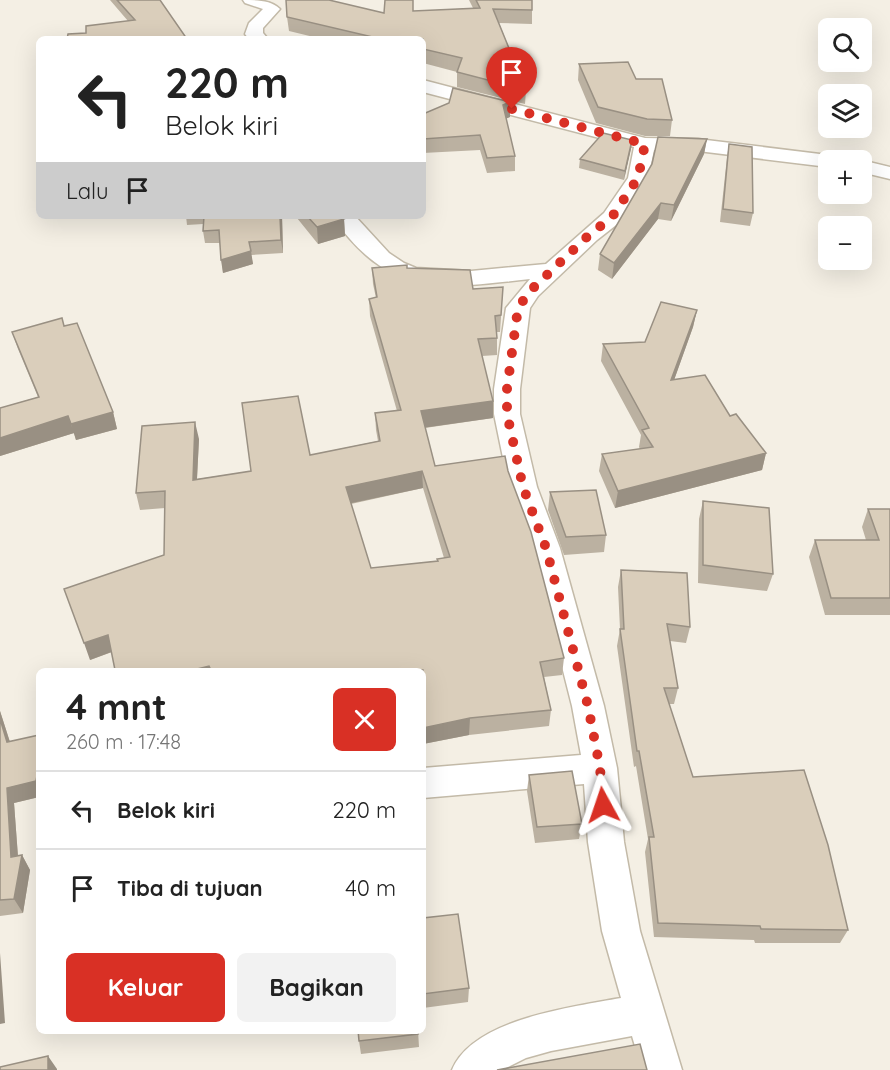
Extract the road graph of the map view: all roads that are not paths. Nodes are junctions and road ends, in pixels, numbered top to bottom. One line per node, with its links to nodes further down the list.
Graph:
1 (251, 0): 2 (street)
2 (256, 36)
3 (426, 87): 4 (street)
4 (645, 144): 5 (street); 9 (street)
5 (818, 160)
6 (872, 169): 7 (street)
7 (890, 173)
8 (346, 219): 9 (street)
9 (552, 270): 10 (street)
10 (600, 768): 11 (street); 12 (street)
11 (426, 783)
12 (644, 1014): 13 (street); 14 (street)
13 (472, 1070)
14 (662, 1070)

